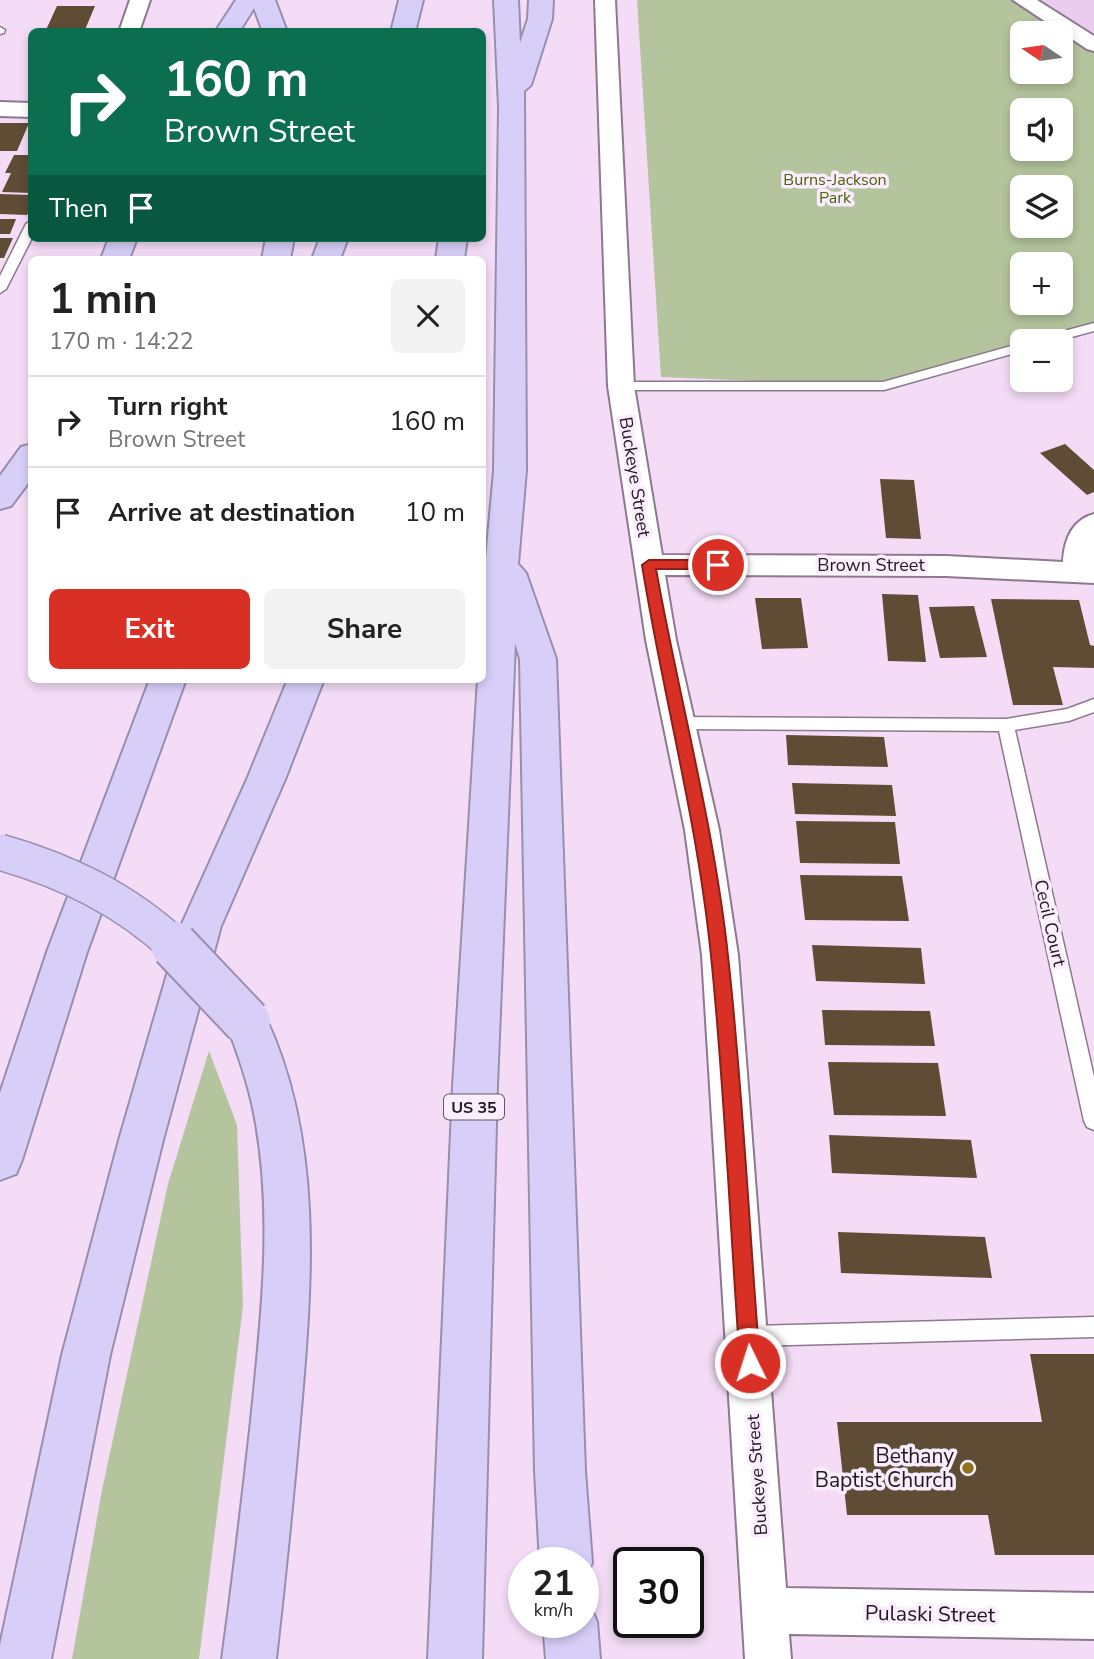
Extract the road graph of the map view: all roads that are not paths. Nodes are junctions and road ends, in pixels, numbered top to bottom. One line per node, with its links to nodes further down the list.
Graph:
1 (140, 0): 10 (street)
2 (248, 0): 11 (highway)
3 (263, 0): 12 (highway)
4 (411, 0): 13 (highway)
5 (505, 0): 9 (highway); 15 (highway, US 35)
6 (541, 0): 15 (highway)
7 (605, 0): 23 (street, Buckeye Street)
8 (1023, 0): 14 (street)
9 (487, 21)
10 (130, 28)
11 (230, 28)
12 (274, 28)
13 (404, 28)
14 (1094, 45)
15 (512, 107): 27 (highway, US 35)
16 (0, 109): 17 (street)
17 (28, 110)
18 (28, 232): 19 (lane)
19 (0, 289)
20 (1094, 327): 21 (lane)
21 (1073, 333)
22 (1010, 350): 23 (lane)
23 (621, 386): 28 (street, Buckeye Street)
24 (28, 460): 25 (highway)
25 (0, 499)
26 (1094, 523): 29 (street)
27 (502, 555): 40 (highway); 46 (highway, US 35)
28 (649, 565): 29 (street, Brown Street); 33 (street, Buckeye Street)
29 (1086, 573)
30 (167, 683): 37 (highway)
31 (304, 683): 44 (highway)
32 (1094, 705): 34 (lane)
33 (680, 723): 34 (lane); 39 (street, Buckeye Street)
34 (1006, 725): 36 (lane, Cecil Court)
35 (0, 852): 45 (highway, bridge)
36 (1094, 1121)
37 (0, 1160)
38 (1094, 1327): 39 (lane)
39 (748, 1336): 41 (street, Buckeye Street)
40 (565, 1547)
41 (766, 1611): 42 (street, Pulaski Street); 48 (street, Buckeye Street)
42 (1094, 1616)
43 (571, 1638): 47 (highway)
44 (24, 1659)
45 (249, 1659)
46 (455, 1659)
47 (573, 1659)
48 (768, 1659)

